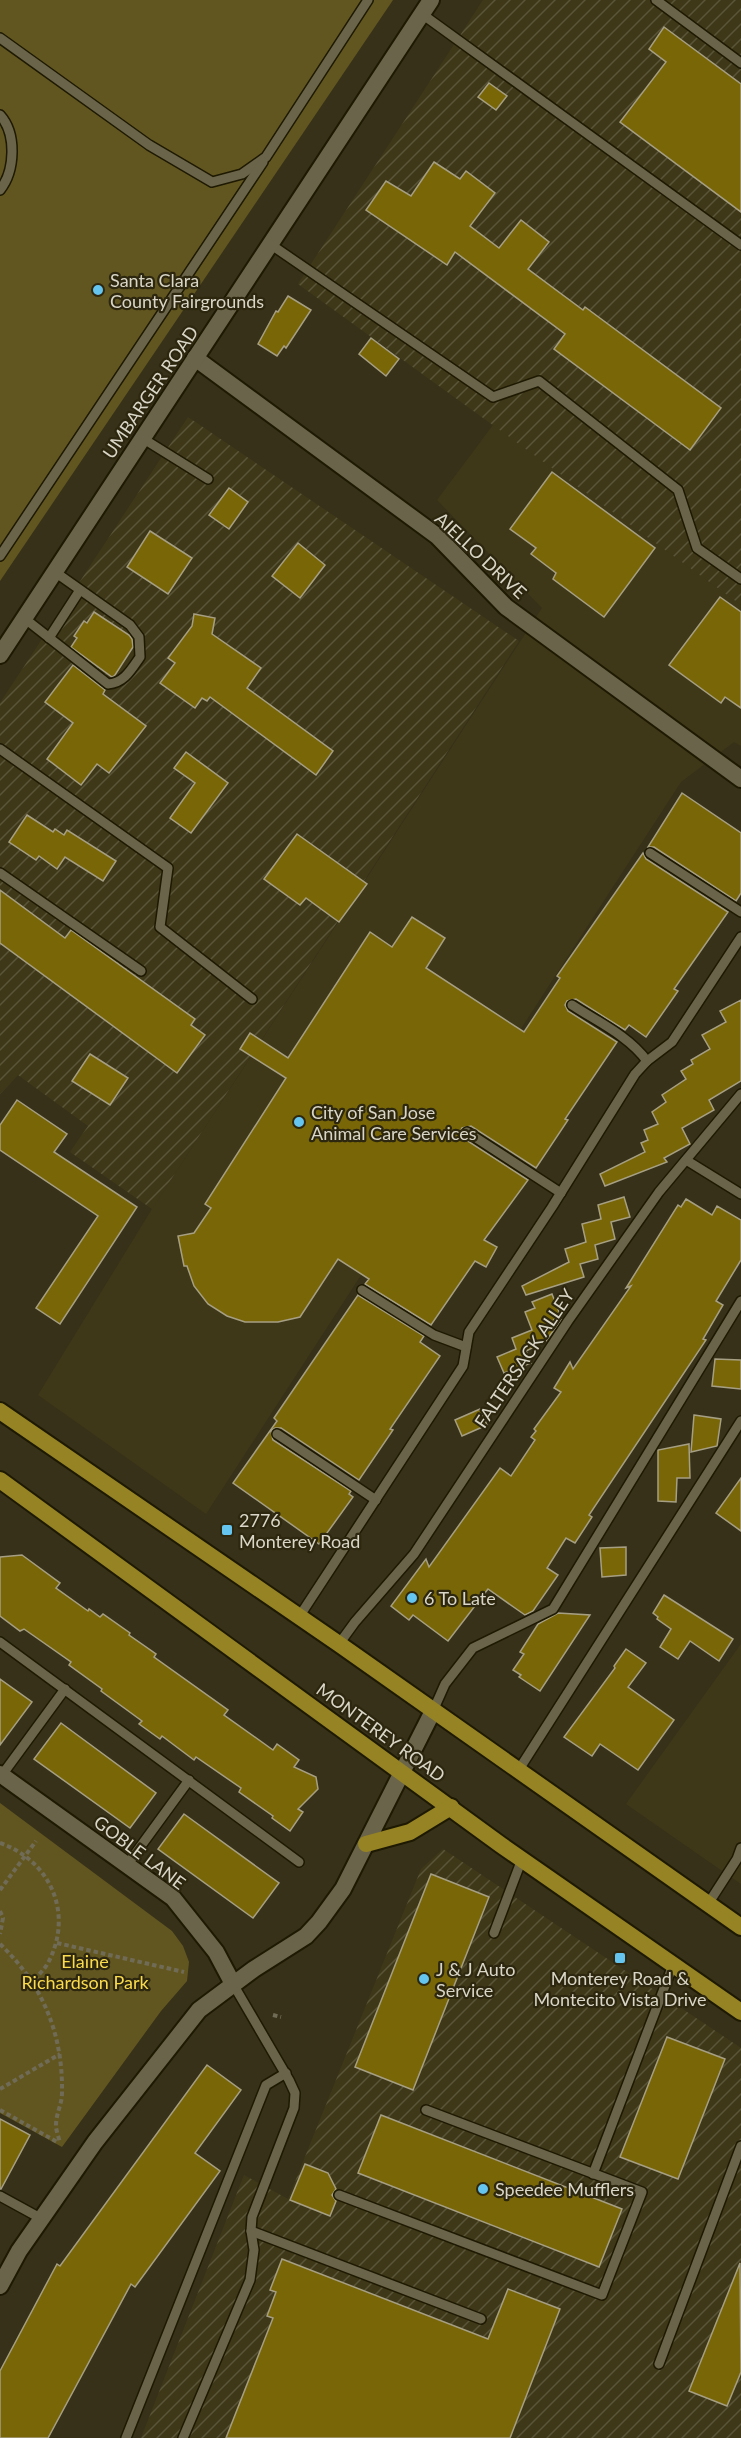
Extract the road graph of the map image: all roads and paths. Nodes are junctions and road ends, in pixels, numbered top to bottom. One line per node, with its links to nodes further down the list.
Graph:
1 (368, 0): 7 (lane)
2 (656, 0): 5 (lane)
3 (427, 7): 9 (street, UMBARGER ROAD); 10 (lane)
4 (0, 38): 7 (lane)
5 (741, 63)
6 (0, 116): 8 (lane)
7 (266, 157): 14 (lane)
8 (0, 190)
9 (270, 244): 11 (street, UMBARGER ROAD); 16 (lane)
10 (741, 244)
11 (195, 358): 12 (street, UMBARGER ROAD); 22 (street, AIELLO DRIVE)
12 (142, 438): 13 (lane); 15 (street, UMBARGER ROAD)
13 (208, 479)
14 (0, 556)
15 (55, 572): 17 (lane); 18 (street, UMBARGER ROAD)
16 (741, 579)
17 (80, 590): 19 (lane); 19 (lane)
18 (24, 618): 19 (lane); 20 (street, UMBARGER ROAD)
19 (49, 638)
20 (0, 655)
21 (0, 749): 28 (lane)
22 (741, 779)
23 (650, 853): 25 (lane)
24 (0, 873): 27 (lane)
25 (741, 912)
26 (741, 937): 30 (lane)
27 (141, 971)
28 (252, 999)
29 (572, 1005): 30 (lane)
30 (647, 1062): 34 (lane)
31 (741, 1094): 33 (lane, FALTERSACK ALLEY)
32 (467, 1132): 34 (lane)
33 (686, 1160): 35 (lane); 46 (lane, FALTERSACK ALLEY)
34 (561, 1193): 38 (lane)
35 (741, 1194)
36 (362, 1290): 38 (lane)
37 (741, 1301): 48 (lane)
38 (466, 1347): 43 (lane)
39 (0, 1411): 44 (main road)
40 (741, 1421): 49 (lane)
41 (277, 1434): 43 (lane)
42 (0, 1480): 50 (main road, MONTEREY ROAD)
43 (376, 1500): 44 (lane)
44 (299, 1617): 46 (main road)
45 (0, 1641): 47 (lane)
46 (339, 1644): 48 (main road)
47 (65, 1689): 51 (lane); 52 (lane)
48 (433, 1712): 49 (main road); 50 (street)
49 (518, 1771): 63 (main road)
50 (402, 1772): 53 (main road, MONTEREY ROAD); 56 (street)
51 (1, 1775): 61 (street, GOBLE LANE)
52 (189, 1780): 60 (lane); 61 (lane)
53 (451, 1807): 56 (main road); 59 (main road, MONTEREY ROAD)
54 (36, 1842): 58 (path)
55 (0, 1843): 58 (path)
56 (366, 1844): 73 (street)
57 (741, 1848): 63 (lane)
58 (26, 1855): 62 (path); 68 (path)
59 (522, 1859): 66 (lane); 70 (main road, MONTEREY ROAD)
60 (299, 1862)
61 (127, 1865): 73 (street, GOBLE LANE)
62 (0, 1890)
63 (708, 1904): 65 (main road)
64 (0, 1911): 67 (path)
65 (741, 1927)
66 (494, 1933)
67 (0, 1934)
68 (57, 1942): 71 (path); 72 (path)
69 (0, 1944): 72 (path)
70 (673, 1965): 74 (main road, MONTEREY ROAD); 83 (lane)
71 (184, 1972)
72 (33, 1981): 77 (path)
73 (233, 1984): 78 (lane); 86 (street)
74 (741, 2012)
75 (273, 2015): 76 (path)
76 (281, 2017)
77 (60, 2054): 79 (path); 80 (path)
78 (286, 2073): 87 (lane); 91 (lane)
79 (0, 2089)
80 (0, 2110)
81 (426, 2110): 83 (lane)
82 (741, 2146): 90 (lane)
83 (593, 2174): 84 (lane)
84 (339, 2195)
85 (0, 2196): 86 (lane)
86 (42, 2219): 88 (street)
87 (250, 2231): 89 (lane); 92 (lane)
88 (0, 2286)
89 (481, 2319)
90 (659, 2364)
91 (126, 2438)
92 (183, 2438)

